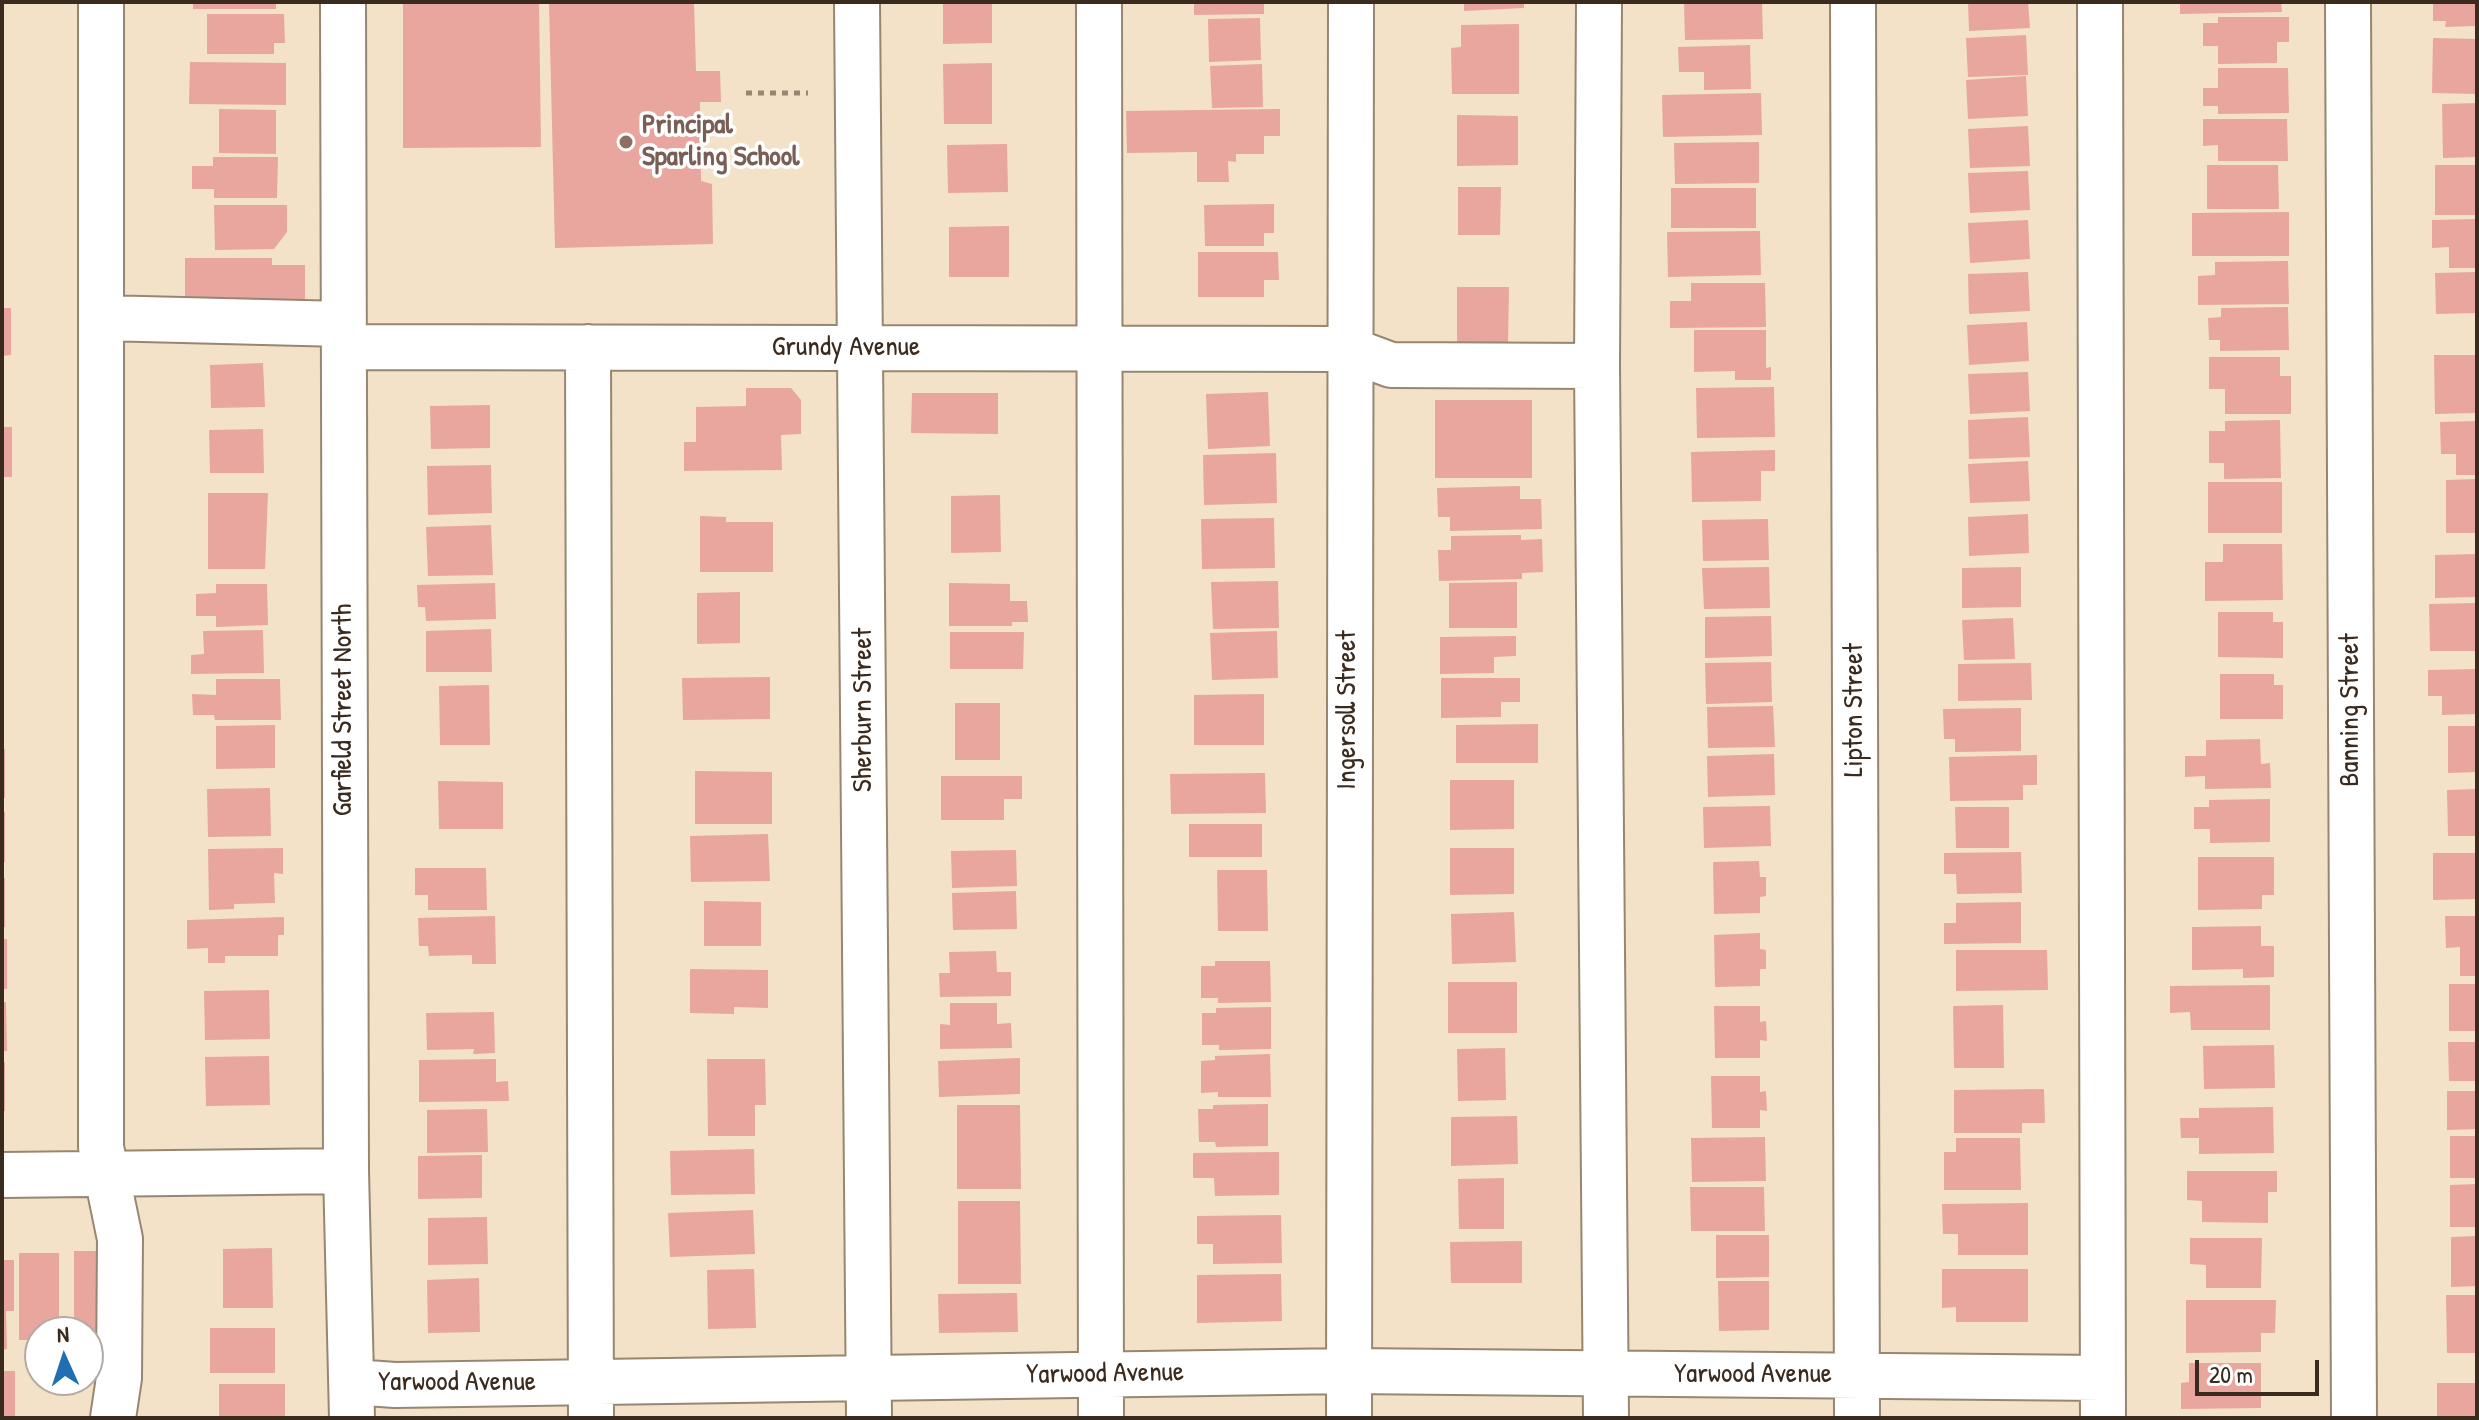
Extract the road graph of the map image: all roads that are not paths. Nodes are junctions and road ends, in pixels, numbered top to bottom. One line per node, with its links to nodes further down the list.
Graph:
1 (101, 2): 10 (street)
2 (343, 2): 11 (street, Garfield Street North)
3 (857, 2): 13 (street, Sherburn Street)
4 (1099, 2): 14 (street)
5 (1351, 2): 15 (street, Ingersoll Street)
6 (1599, 2): 16 (street)
7 (1853, 2): 23 (street, Lipton Street)
8 (2100, 2): 25 (street)
9 (2348, 2): 32 (street, Banning Street)
10 (102, 318): 11 (street, Grundy Avenue); 19 (street)
11 (343, 335): 12 (street, Grundy Avenue); 17 (street, Garfield Street North)
12 (588, 347): 13 (street, Grundy Avenue); 27 (street)
13 (861, 348): 14 (street, Grundy Avenue); 24 (street, Sherburn Street)
14 (1100, 348): 15 (street, Grundy Avenue); 21 (street)
15 (1348, 349): 16 (street); 20 (street, Ingersoll Street)
16 (1597, 366): 22 (street)
17 (346, 1171): 19 (street); 26 (street, Garfield Street North)
18 (2, 1175): 19 (street)
19 (109, 1175): 28 (street)
20 (1348, 1371): 21 (street, Yarwood Avenue); 22 (street, Yarwood Avenue); 30 (street, Ingersoll Street)
21 (1101, 1374): 24 (street, Yarwood Avenue); 29 (street)
22 (1606, 1374): 23 (street, Yarwood Avenue); 31 (street)
23 (1857, 1397): 25 (street, Yarwood Avenue)
24 (869, 1398): 27 (street, Yarwood Avenue)
25 (2103, 1398)
26 (352, 1400): 27 (street, Yarwood Avenue)
27 (591, 1400)
28 (113, 1418)
29 (1101, 1418)
30 (1349, 1418)
31 (1606, 1418)
32 (2354, 1418)

